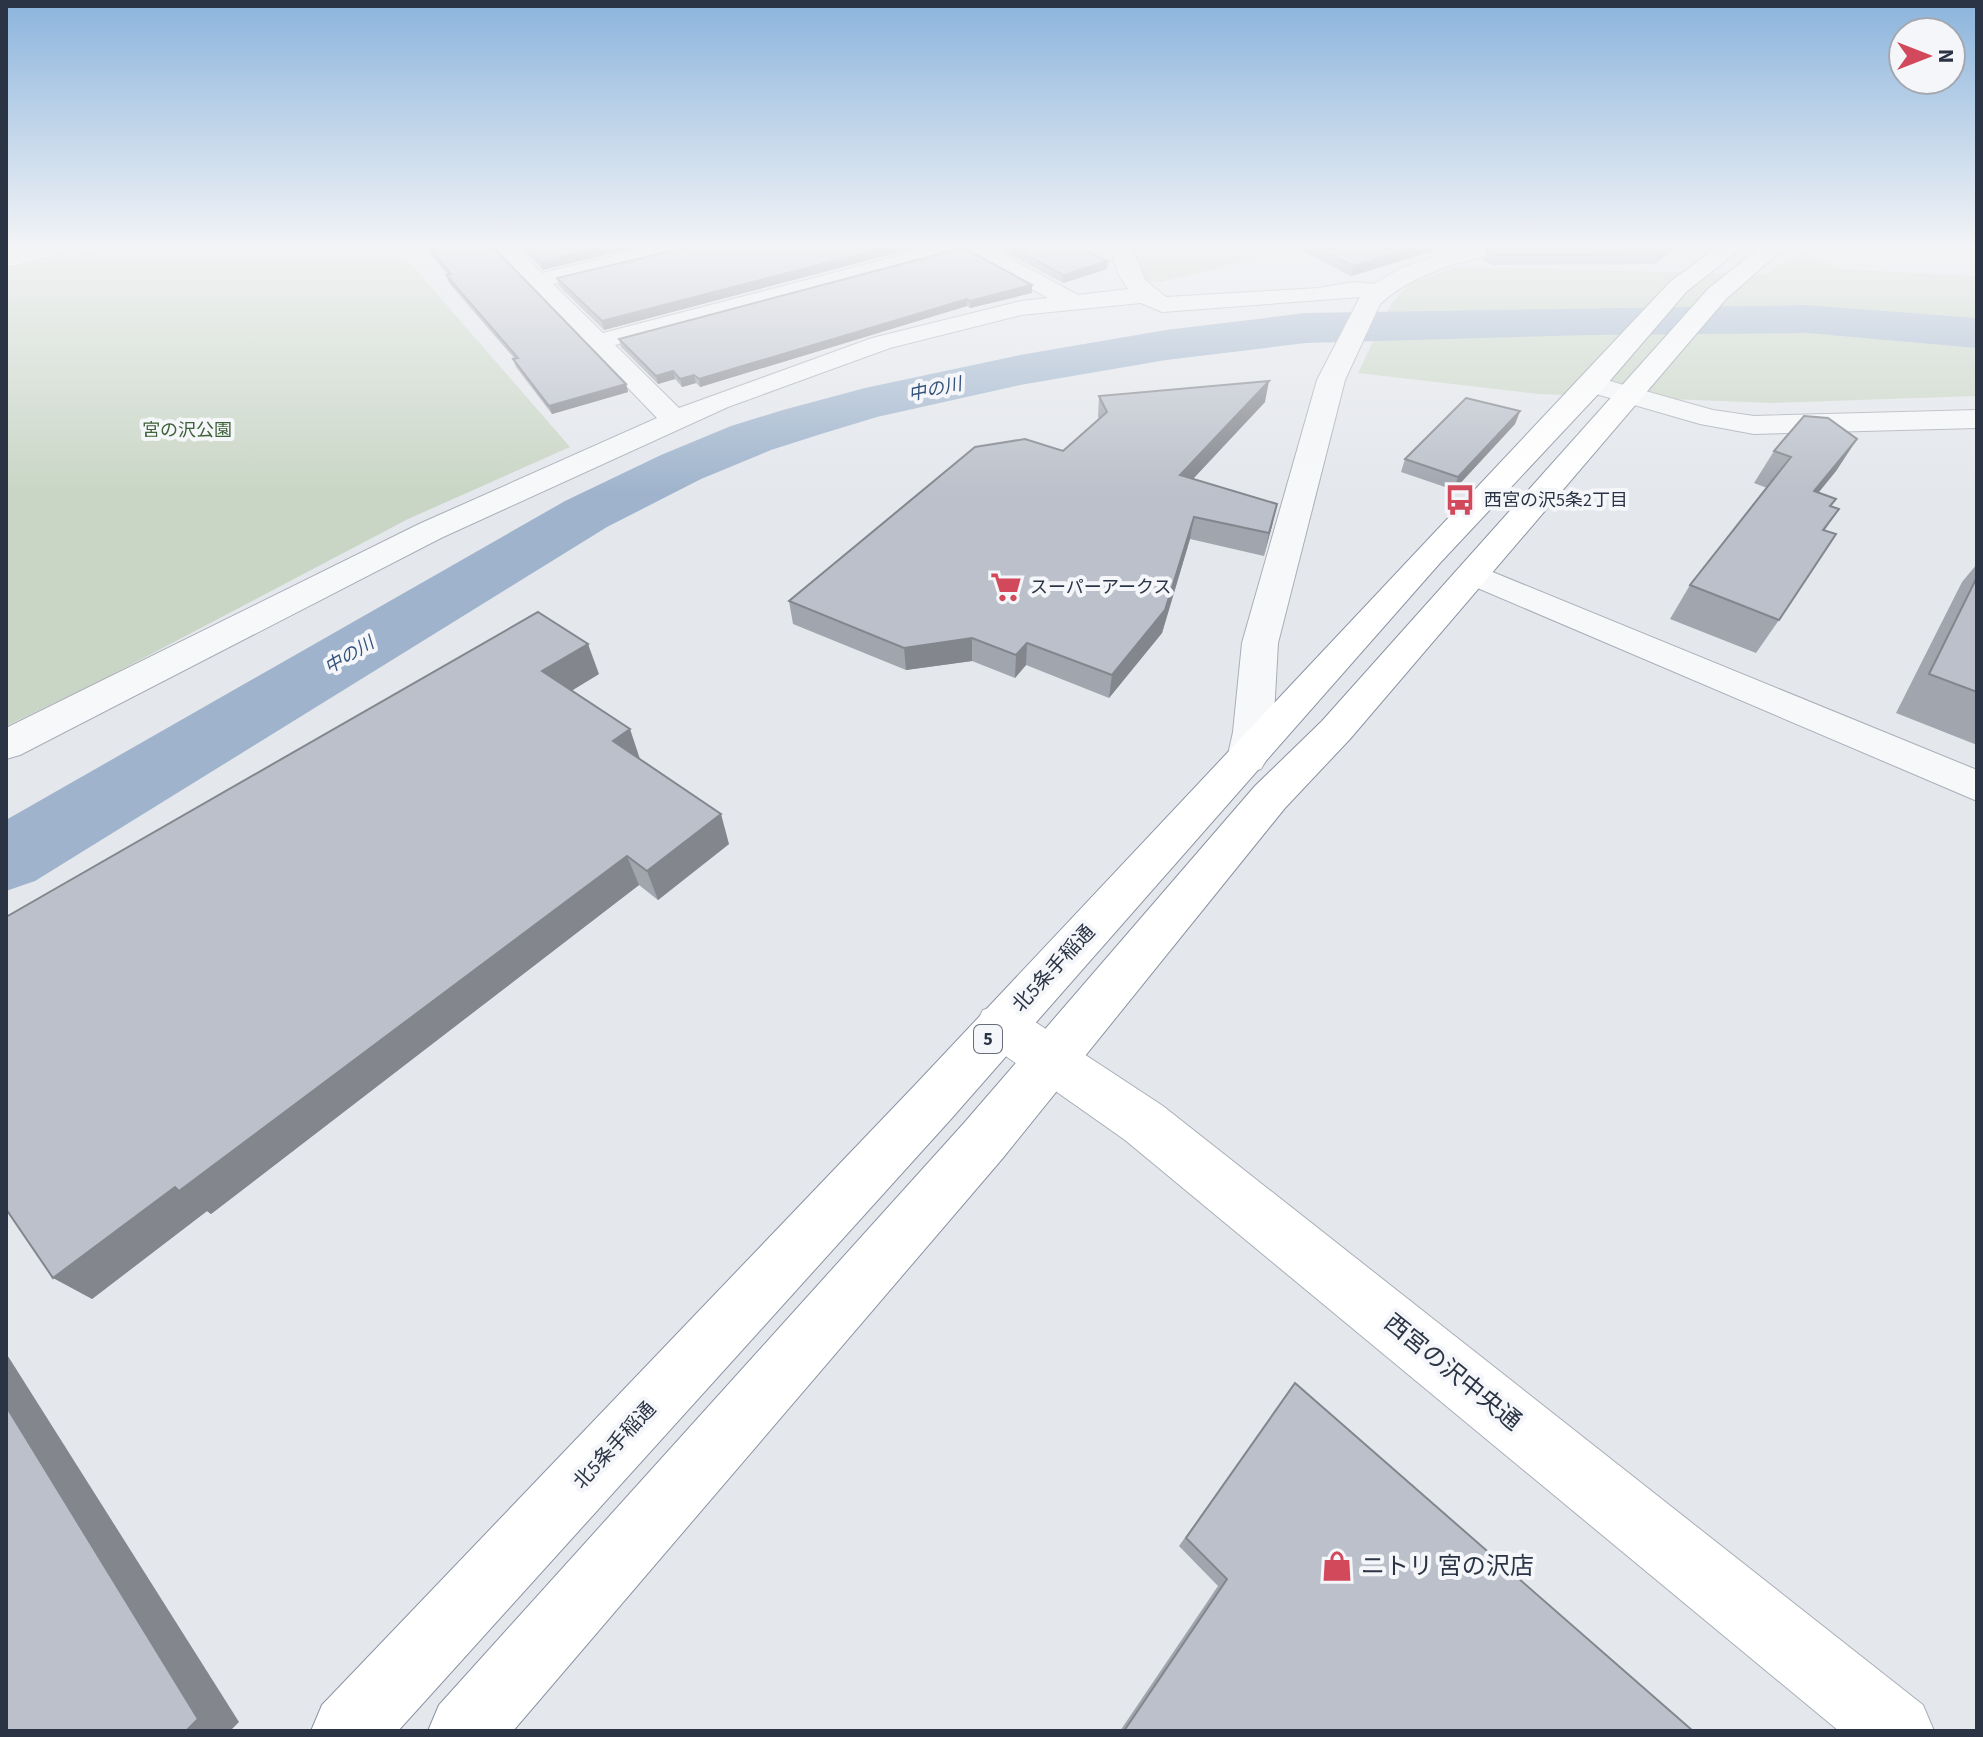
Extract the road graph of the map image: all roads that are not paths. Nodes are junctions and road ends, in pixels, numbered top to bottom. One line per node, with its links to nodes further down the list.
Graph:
1 (584, 329): 7 (street)
2 (646, 329): 7 (street)
3 (937, 329): 12 (street)
4 (1357, 329): 16 (street)
5 (1655, 329): 8 (main road, 北5条手稲通 / 5)
6 (1671, 329): 8 (main road, 北5条手稲通 / 5)
7 (597, 342): 12 (street)
8 (1644, 350): 9 (main road, 北5条手稲通 / 5)
9 (1611, 390): 10 (street); 14 (main road, 北5条手稲通 / 5); 16 (main road, 北5条手稲通 / 5)
10 (1936, 419): 11 (street); 13 (street)
11 (1977, 419)
12 (675, 420): 15 (street)
13 (1977, 437)
14 (1473, 574): 17 (street); 19 (main road, 北5条手稲通 / 5)
15 (6, 745)
16 (1247, 759): 18 (main road, 北5条手稲通 / 5)
17 (1977, 786)
18 (1000, 1025): 19 (main road, 西宮の沢中央通); 20 (main road, 北5条手稲通 / 5)
19 (1049, 1059): 21 (main road, 北5条手稲通 / 5); 22 (main road, 西宮の沢中央通)
20 (348, 1731)
21 (465, 1731)
22 (1897, 1731)

